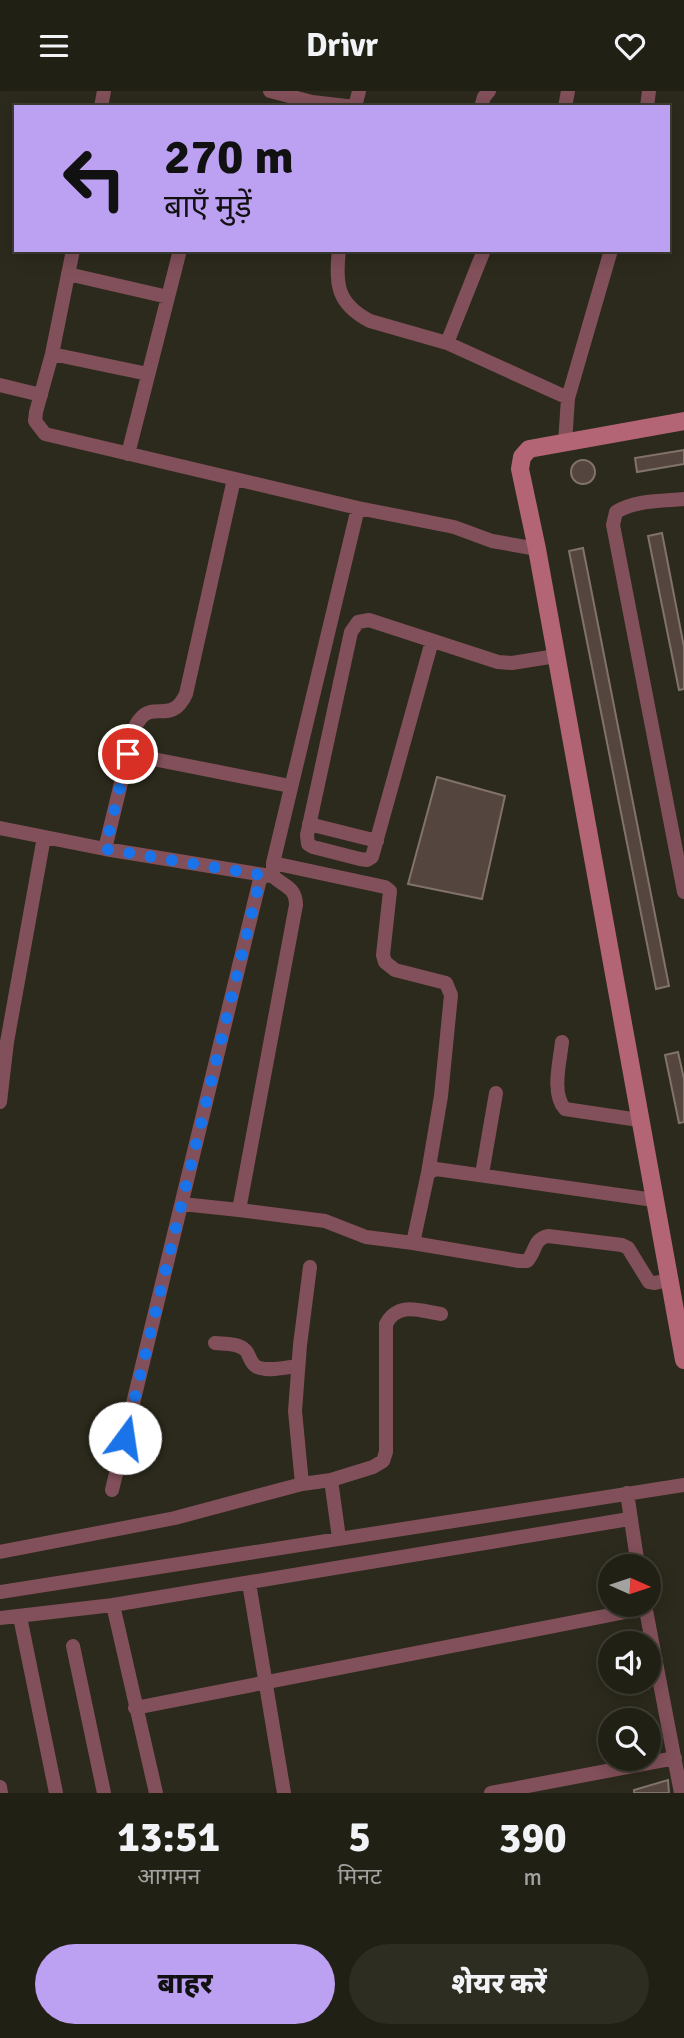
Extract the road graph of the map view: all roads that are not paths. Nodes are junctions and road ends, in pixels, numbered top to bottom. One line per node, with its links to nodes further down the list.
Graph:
1 (270, 91): 2 (street)
2 (338, 105)
3 (73, 252): 8 (street)
4 (179, 252): 9 (street)
5 (340, 252): 10 (street)
6 (483, 252): 10 (street)
7 (610, 252): 15 (street)
8 (68, 274): 9 (street); 11 (street)
9 (167, 297): 12 (street)
10 (447, 343): 15 (street)
11 (52, 354): 12 (street); 14 (street)
12 (148, 374): 18 (street)
13 (0, 385): 14 (street)
14 (41, 395): 18 (street)
15 (568, 398): 17 (street)
16 (684, 421): 17 (street)
17 (565, 443): 22 (street)
18 (128, 454): 19 (street)
19 (234, 479): 21 (street); 25 (street)
20 (684, 499): 33 (street)
21 (358, 508): 22 (street); 26 (street)
22 (537, 549): 24 (street)
23 (432, 641): 24 (street); 27 (street); 30 (street)
24 (556, 656): 37 (street)
25 (128, 754): 26 (street); 31 (street)
26 (290, 786): 32 (street)
27 (309, 824): 30 (street); 30 (street)
28 (0, 828): 29 (street)
29 (44, 837): 31 (street); 36 (street)
30 (377, 841)
31 (105, 849): 32 (street)
32 (269, 871): 38 (street); 41 (street); 42 (street)
33 (684, 892)
34 (562, 1042): 37 (street)
35 (496, 1093): 39 (street)
36 (0, 1102)
37 (639, 1120): 40 (street)
38 (428, 1173): 39 (street); 43 (street)
39 (482, 1174): 40 (street)
40 (653, 1200): 45 (street)
41 (182, 1204): 42 (street); 53 (street)
42 (239, 1210): 43 (street)
43 (413, 1243): 45 (street)
44 (310, 1267): 49 (street)
45 (668, 1280): 48 (street)
46 (442, 1314): 50 (street)
47 (215, 1343): 49 (street)
48 (684, 1360)
49 (298, 1366): 51 (street)
50 (331, 1480): 51 (street); 56 (street)
51 (302, 1484): 57 (street)
52 (684, 1485): 54 (street)
53 (112, 1490)
54 (627, 1493): 55 (street); 56 (street)
55 (629, 1519): 58 (street); 59 (street)
56 (339, 1538): 60 (street)
57 (0, 1552)
58 (636, 1554)
59 (249, 1583): 61 (street); 67 (street)
60 (0, 1592)
61 (113, 1605): 63 (street); 68 (street)
62 (598, 1616): 67 (street)
63 (20, 1617): 65 (street); 74 (street)
64 (648, 1617): 69 (street)
65 (0, 1618)
66 (73, 1646): 75 (street)
67 (266, 1683): 68 (street); 77 (street)
68 (135, 1708): 76 (street)
69 (675, 1758): 71 (street); 79 (street)
70 (0, 1787): 73 (street)
71 (562, 1787): 72 (street)
72 (518, 1790): 78 (street)
73 (1, 1793)
74 (56, 1793)
75 (104, 1793)
76 (156, 1793)
77 (284, 1793)
78 (491, 1793)
79 (681, 1793)

